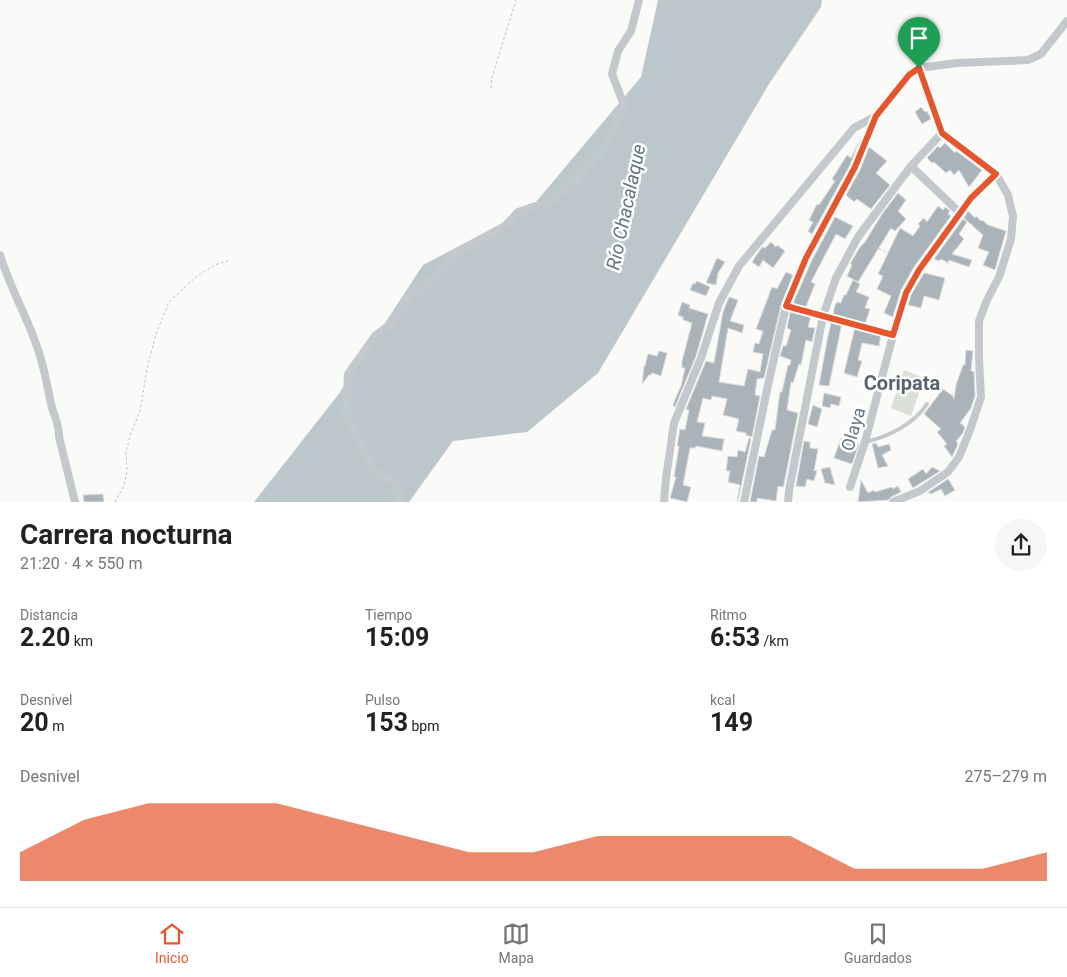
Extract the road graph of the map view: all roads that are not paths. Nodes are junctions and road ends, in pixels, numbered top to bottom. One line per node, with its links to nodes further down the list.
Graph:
1 (639, 0): 14 (street)
2 (1067, 21): 3 (street)
3 (919, 68): 4 (street); 5 (street)
4 (876, 116): 15 (street); 16 (street)
5 (942, 133): 6 (street); 7 (street)
6 (911, 166): 8 (street); 17 (street)
7 (996, 174): 8 (street, Olaya); 18 (street)
8 (960, 213): 11 (street, Olaya)
9 (0, 255): 13 (street)
10 (927, 404): 11 (lane)
11 (865, 442): 12 (street, Olaya)
12 (850, 486)
13 (75, 502)
14 (398, 502)
15 (664, 502)
16 (744, 502)
17 (788, 502)
18 (893, 502)

